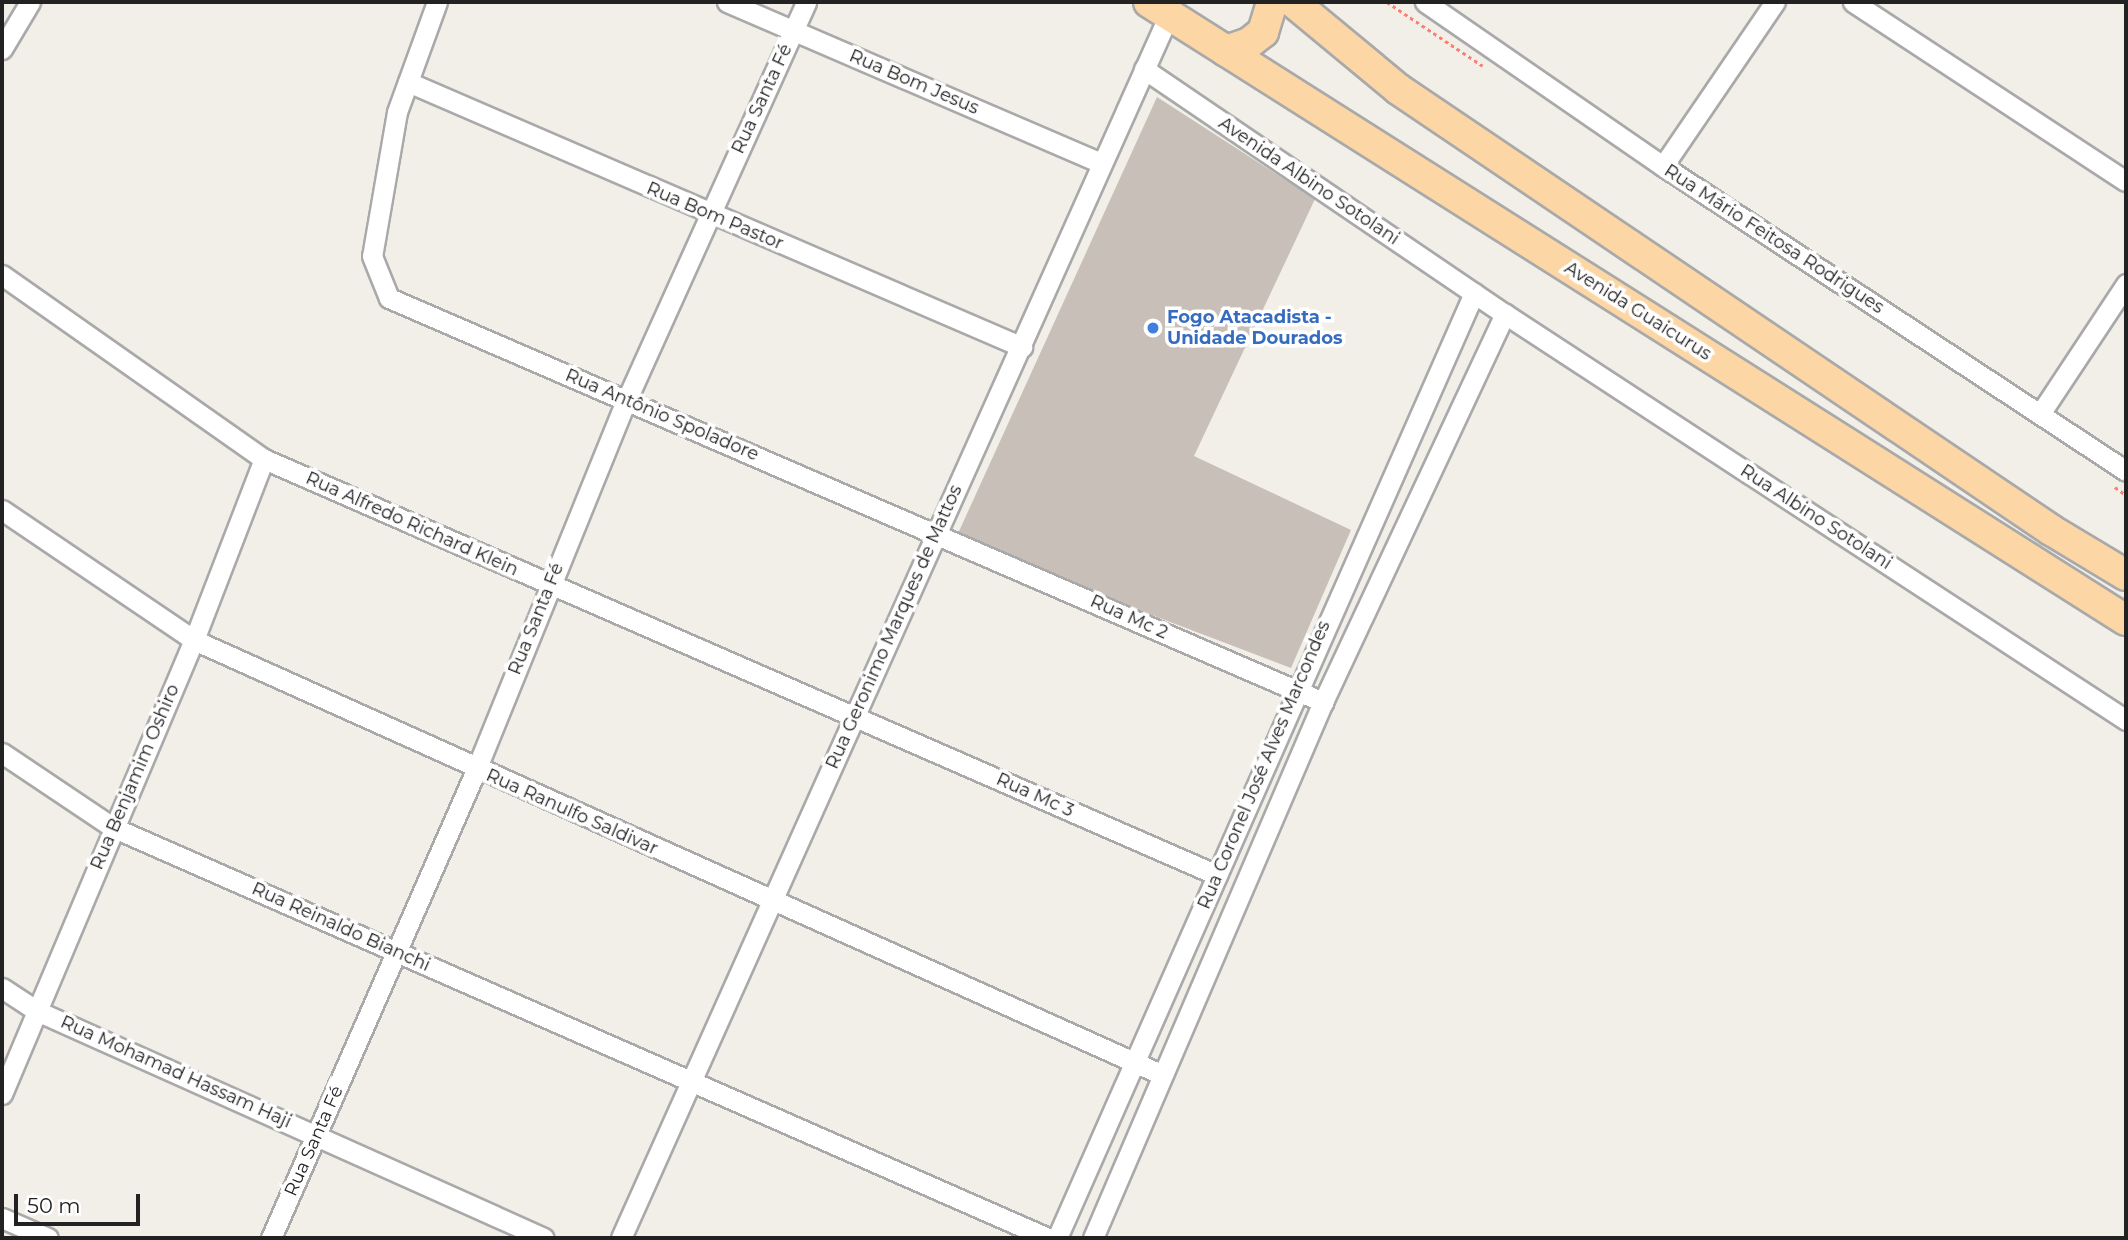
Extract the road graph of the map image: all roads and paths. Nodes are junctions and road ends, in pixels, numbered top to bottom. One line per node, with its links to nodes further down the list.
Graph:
1 (30, 2): 12 (street)
2 (437, 2): 15 (street)
3 (727, 2): 11 (street, Rua Bom Jesus)
4 (806, 2): 11 (street, Rua Santa Fé)
5 (1272, 2): 13 (main road)
6 (1293, 2): 31 (main road)
7 (1425, 2): 17 (street, Rua Mário Feitosa Rodrigues)
8 (1775, 2): 17 (street)
9 (1853, 2): 18 (street)
10 (1158, 9): 13 (main road, Avenida Guaicurus); 14 (street, Rua Geronimo Marques de Mattos)
11 (794, 30): 16 (street, Rua Bom Jesus); 19 (street, Rua Santa Fé)
12 (3, 45)
13 (1226, 51): 33 (main road, Avenida Guaicurus)
14 (1144, 69): 16 (street, Rua Geronimo Marques de Mattos); 22 (street, Avenida Albino Sotolani)
15 (408, 82): 19 (street, Rua Bom Pastor); 25 (street, Rua Antônio Spoladore)
16 (1100, 163): 24 (street, Rua Geronimo Marques de Mattos)
17 (1663, 166): 26 (street, Rua Mário Feitosa Rodrigues)
18 (2126, 181)
19 (709, 214): 24 (street, Rua Bom Pastor); 25 (street, Rua Santa Fé)
20 (2, 275): 27 (street, Rua Alfredo Richard Klein)
21 (2126, 284): 26 (street)
22 (1474, 293): 23 (street, Avenida Albino Sotolani); 35 (street, Rua Coronel José Alves Marcondes)
23 (1505, 314): 36 (street, Rua Coronel José Alves Marcondes); 38 (street, Rua Albino Sotolani)
24 (1022, 347): 30 (street, Rua Geronimo Marques de Mattos)
25 (627, 399): 30 (street, Rua Antônio Spoladore); 32 (street, Rua Santa Fé)
26 (2039, 414): 28 (street, Rua Mário Feitosa Rodrigues)
27 (264, 459): 32 (street, Rua Alfredo Richard Klein); 34 (street, Rua Benjamim Oshiro)
28 (2126, 471)
29 (2, 510): 34 (street, Rua Ranulfo Saldivar)
30 (935, 531): 35 (street, Rua Mc 2); 37 (street, Rua Geronimo Marques de Mattos)
31 (2126, 575)
32 (550, 584): 37 (street, Rua Alfredo Richard Klein); 40 (street, Rua Santa Fé)
33 (2126, 620)
34 (194, 640): 40 (street, Rua Ranulfo Saldivar); 41 (street, Rua Benjamim Oshiro)
35 (1296, 690): 36 (street, Rua Mc 2); 42 (street, Rua Coronel José Alves Marcondes)
36 (1323, 702): 48 (street, Rua Coronel José Alves Marcondes)
37 (854, 716): 42 (street, Rua Mc 3); 43 (street, Rua Geronimo Marques de Mattos)
38 (2126, 720)
39 (2, 753): 41 (street, Rua Reinaldo Bianchi)
40 (476, 770): 43 (street, Rua Ranulfo Saldivar); 44 (street, Rua Santa Fé)
41 (112, 827): 44 (street, Rua Reinaldo Bianchi); 46 (street, Rua Benjamim Oshiro)
42 (1217, 874): 47 (street, Rua Coronel José Alves Marcondes)
43 (773, 899): 47 (street, Rua Ranulfo Saldivar); 49 (street, Rua Geronimo Marques de Mattos)
44 (398, 952): 49 (street, Rua Reinaldo Bianchi); 51 (street, Rua Santa Fé)
45 (2, 988): 46 (street, Rua Mohamad Hassam Haji)
46 (37, 1011): 50 (street, Rua Benjamim Oshiro); 51 (street, Rua Mohamad Hassam Haji)
47 (1138, 1063): 48 (street, Rua Ranulfo Saldivar); 58 (street, Rua Coronel José Alves Marcondes)
48 (1163, 1075): 59 (street, Rua Coronel José Alves Marcondes)
49 (692, 1079): 56 (street, Rua Geronimo Marques de Mattos); 57 (street, Rua Reinaldo Bianchi)
50 (2, 1094)
51 (317, 1134): 54 (street, Rua Santa Fé); 55 (street, Rua Mohamad Hassam Haji)
52 (2, 1218): 53 (street)
53 (48, 1238)
54 (271, 1238)
55 (544, 1238)
56 (621, 1238)
57 (1048, 1238)
58 (1057, 1238)
59 (1093, 1238)

